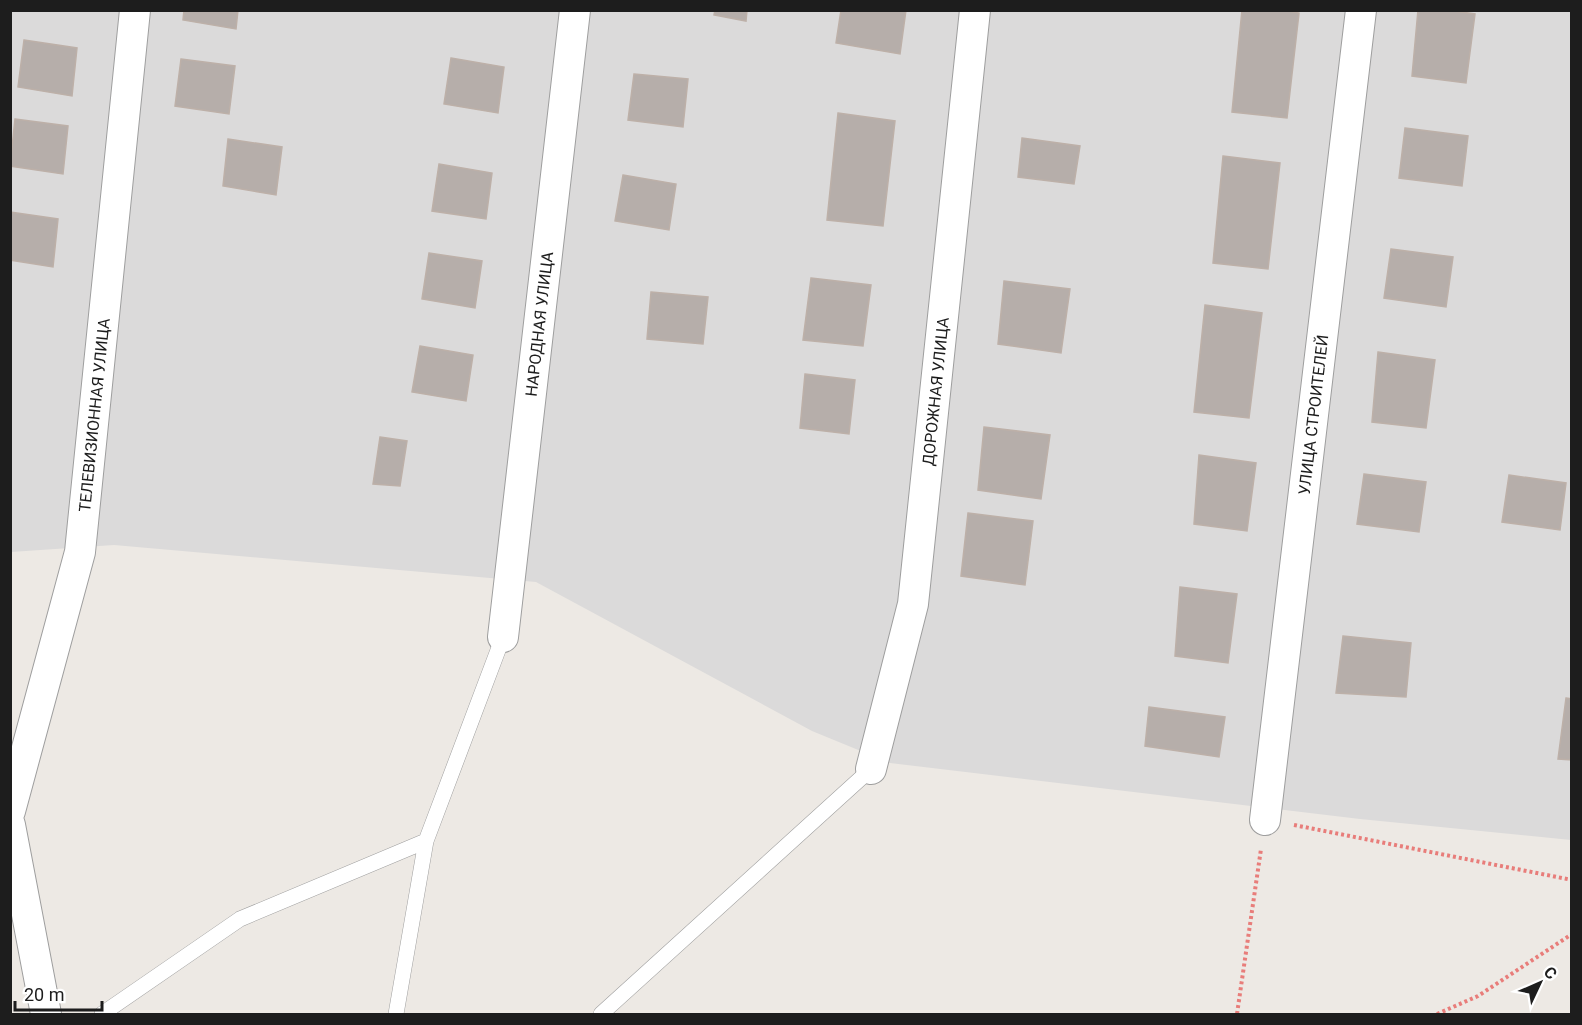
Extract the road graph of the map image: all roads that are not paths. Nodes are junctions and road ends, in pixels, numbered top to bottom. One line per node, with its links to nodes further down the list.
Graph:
1 (135, 10): 7 (street, ТЕЛЕВИЗИОННАЯ УЛИЦА)
2 (574, 10): 5 (street, НАРОДНАЯ УЛИЦА)
3 (975, 10): 6 (street, ДОРОЖНАЯ УЛИЦА)
4 (1361, 10): 8 (street, УЛИЦА СТРОИТЕЛЕЙ)
5 (503, 637): 10 (lane)
6 (871, 770): 14 (lane)
7 (10, 811)
8 (1265, 820)
9 (10, 825): 11 (street)
10 (426, 841): 12 (lane); 13 (lane)
11 (46, 1014)
12 (102, 1014)
13 (396, 1014)
14 (601, 1014)

